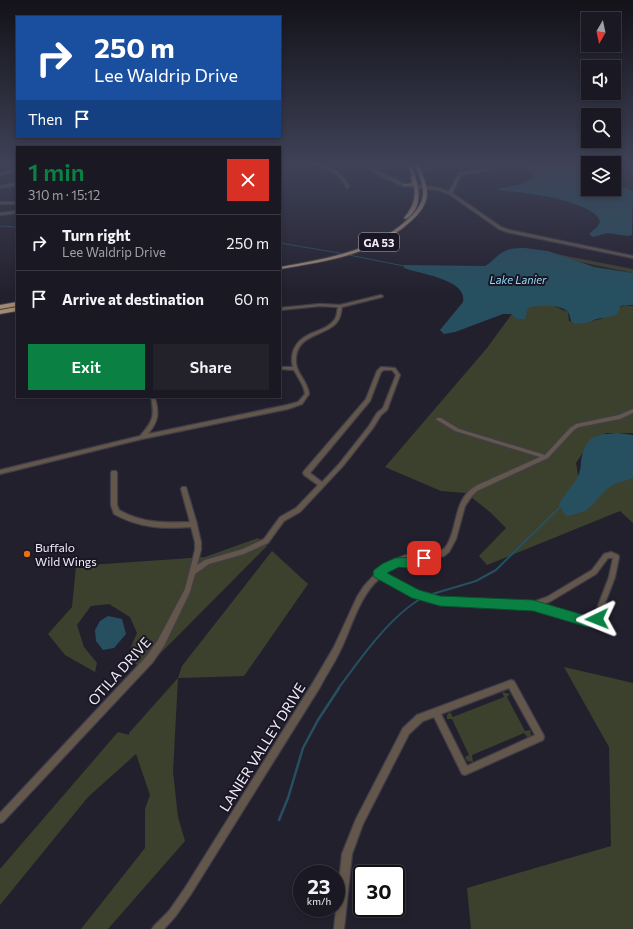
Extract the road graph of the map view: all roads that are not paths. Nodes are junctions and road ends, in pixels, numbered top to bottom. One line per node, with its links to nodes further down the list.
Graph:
1 (414, 206): 7 (main road, GA 53)
2 (420, 206): 8 (main road, GA 53)
3 (469, 206): 6 (street)
4 (16, 212): 5 (street)
5 (0, 214)
6 (633, 257)
7 (281, 264)
8 (281, 268)
9 (381, 296): 11 (street)
10 (16, 304): 12 (main road)
11 (340, 306): 14 (street); 17 (street)
12 (0, 307)
13 (16, 309): 15 (main road)
14 (281, 309)
15 (0, 312)
16 (281, 368): 17 (street)
17 (295, 368): 21 (street)
18 (153, 398): 21 (street)
19 (633, 411): 22 (street)
20 (439, 419): 22 (street)
21 (142, 437): 23 (street)
22 (546, 457): 29 (street)
23 (0, 472)
24 (114, 473): 27 (street)
25 (322, 485): 25 (street); 28 (street)
26 (184, 489): 27 (street, OTILA DRIVE)
27 (194, 524): 28 (street, OTILA DRIVE)
28 (192, 573): 32 (street, OTILA DRIVE)
29 (378, 573): 30 (street); 33 (street, LANIER VALLEY DRIVE)
30 (533, 605): 30 (street)
31 (436, 712): 31 (street); 34 (street)
32 (0, 819)
33 (157, 929)
34 (339, 929)

